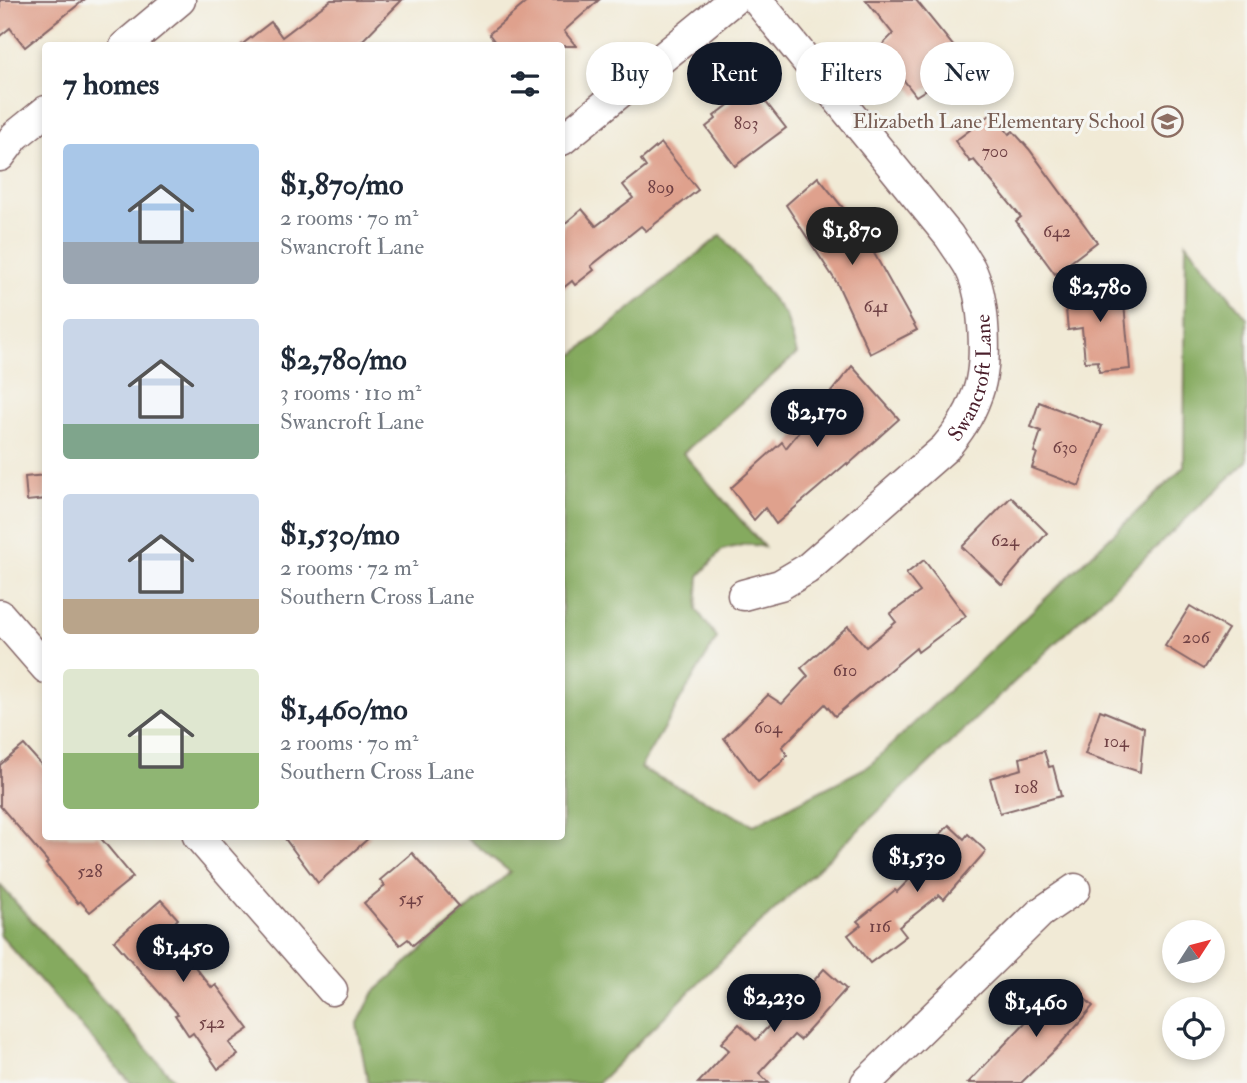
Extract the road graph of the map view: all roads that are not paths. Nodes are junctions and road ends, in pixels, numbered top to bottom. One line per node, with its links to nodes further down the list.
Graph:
1 (180, 0): 4 (street)
2 (733, 0): 6 (street)
3 (757, 0): 8 (street, Swancroft Lane)
4 (130, 42)
5 (42, 114): 7 (street)
6 (565, 137)
7 (0, 156)
8 (743, 594)
9 (0, 615): 10 (street)
10 (42, 663)
11 (201, 840): 13 (street)
12 (1076, 888): 14 (street)
13 (332, 990)
14 (866, 1083)

